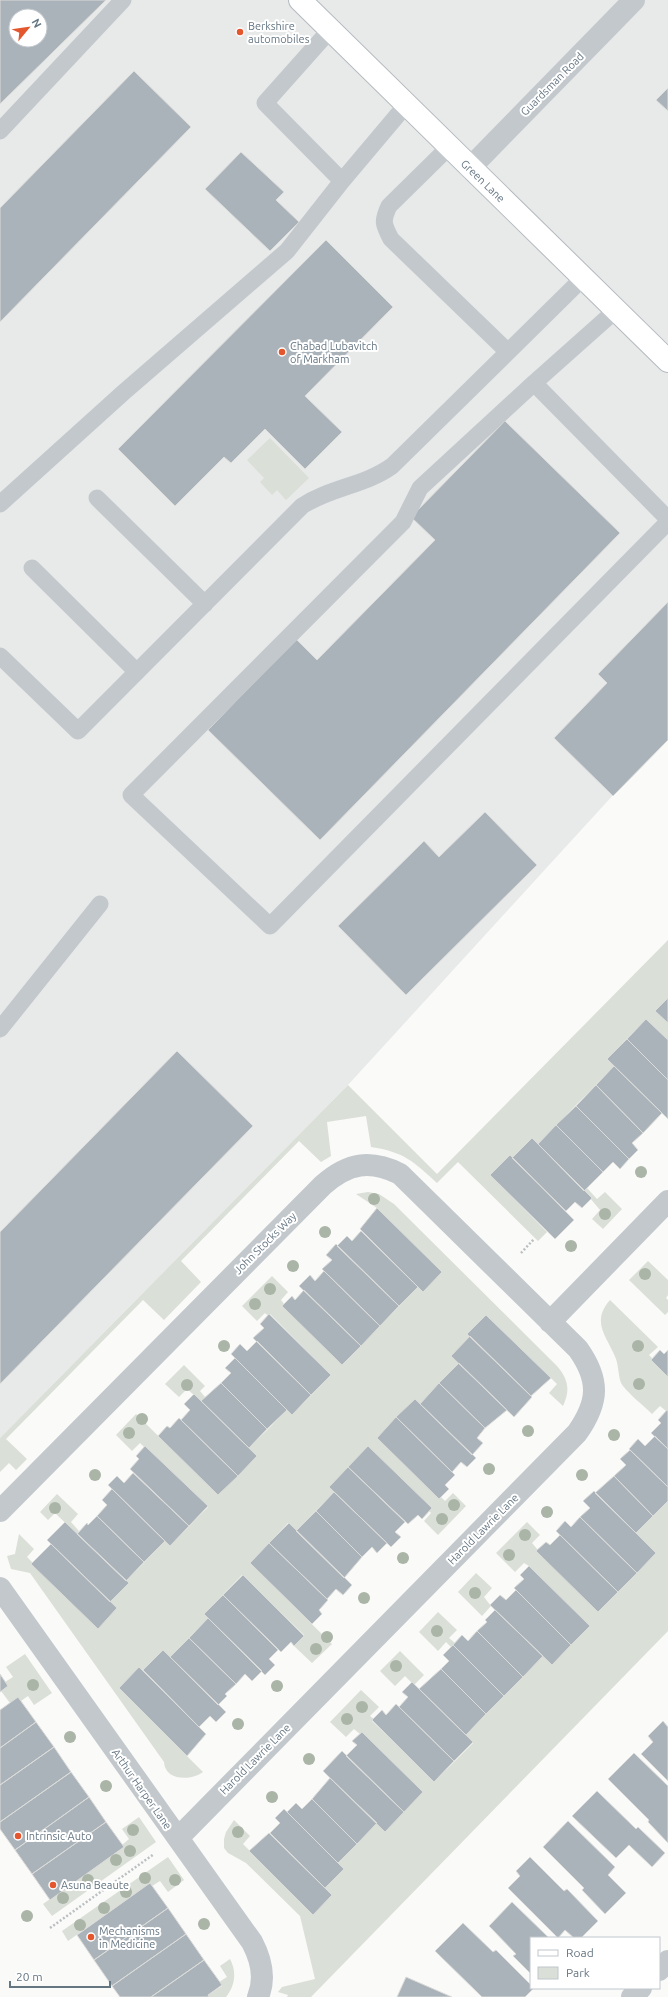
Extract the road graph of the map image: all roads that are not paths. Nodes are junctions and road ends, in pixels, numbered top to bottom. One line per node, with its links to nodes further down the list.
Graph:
1 (123, 0): 6 (lane)
2 (300, 0): 4 (street, Green Lane)
3 (634, 0): 8 (street, Guardsman Road)
4 (330, 30): 5 (street, Green Lane); 9 (lane)
5 (406, 105): 7 (street, Green Lane); 9 (lane)
6 (0, 131)
7 (449, 147): 8 (street, Green Lane); 12 (lane)
8 (470, 168): 10 (street, Green Lane)
9 (342, 182): 16 (lane)
10 (583, 278): 11 (street, Green Lane); 12 (lane)
11 (616, 310): 13 (street, Green Lane); 14 (lane)
12 (508, 352): 20 (lane)
13 (668, 361)
14 (534, 383): 17 (lane); 18 (lane)
15 (97, 498): 20 (lane)
16 (0, 504)
17 (668, 519)
18 (668, 522)
19 (32, 568): 22 (lane)
20 (205, 604): 22 (lane)
21 (0, 656): 22 (lane)
22 (137, 672)
23 (100, 904): 24 (lane)
24 (0, 1029)
25 (668, 1201): 26 (street)
26 (550, 1322): 27 (street, John Stocks Way); 29 (street, Harold Lawrie Lane)
27 (0, 1511)
28 (0, 1588): 29 (street, Arthur Harper Lane)
29 (178, 1838): 33 (street, Arthur Harper Lane)
30 (668, 1961): 31 (street)
31 (660, 1969)
32 (640, 1989): 34 (street)
33 (258, 1997)
34 (632, 1997)

